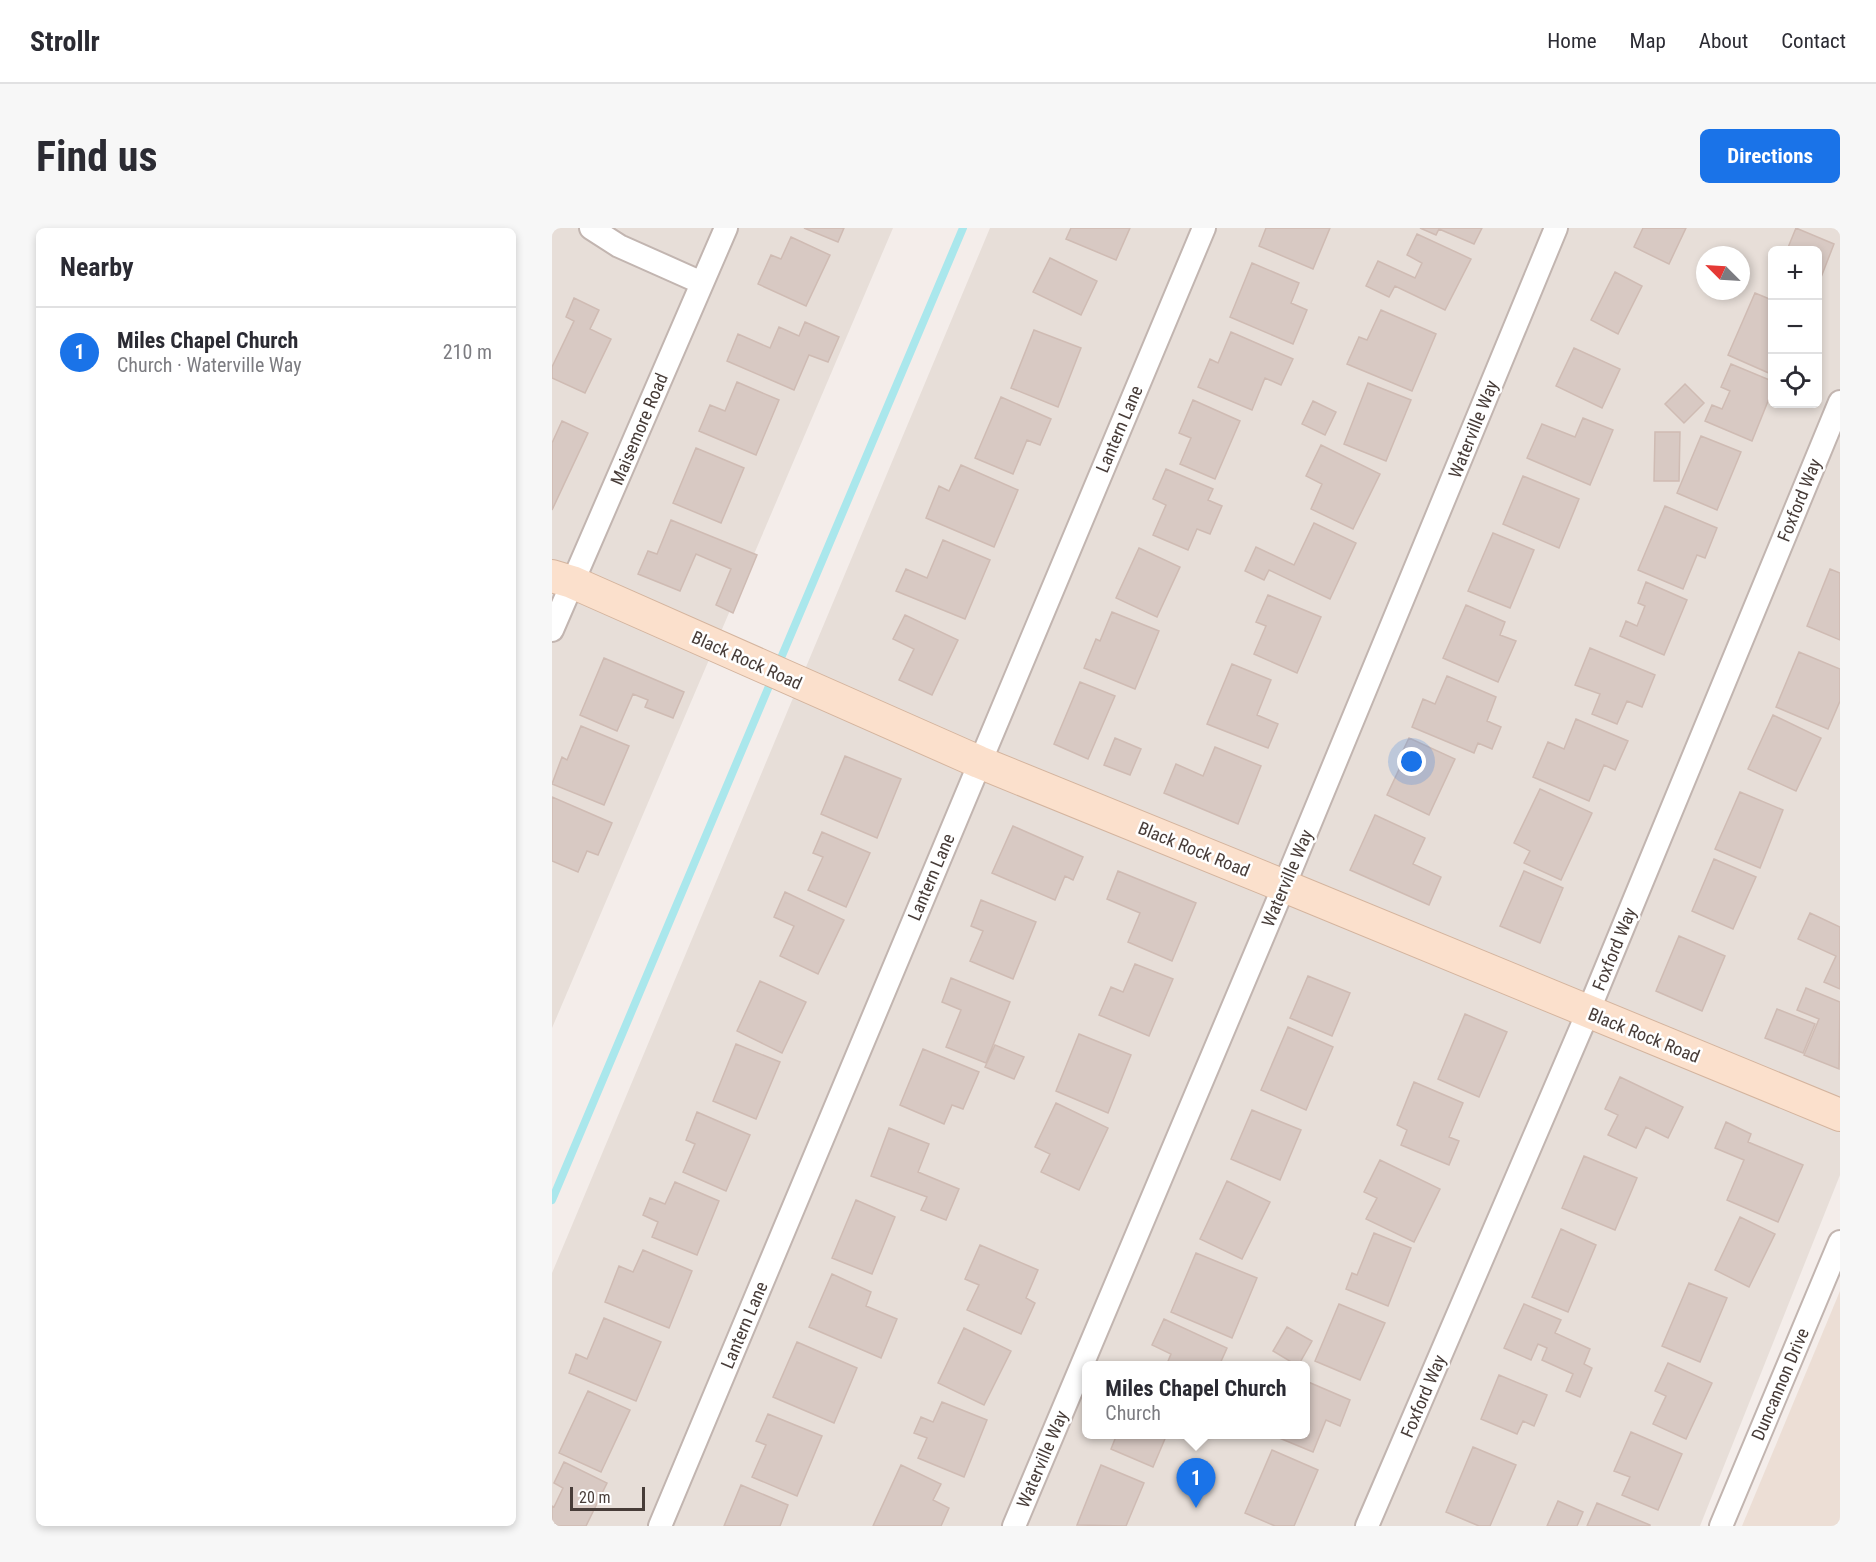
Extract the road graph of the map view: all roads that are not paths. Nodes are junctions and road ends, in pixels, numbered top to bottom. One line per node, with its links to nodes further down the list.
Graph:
1 (591, 228): 5 (street)
2 (726, 228): 5 (street, Maisemore Road)
3 (1204, 228): 9 (street, Lantern Lane)
4 (1556, 228): 10 (street, Waterville Way)
5 (702, 283): 7 (street, Maisemore Road)
6 (1840, 402): 11 (street, Foxford Way)
7 (562, 579): 8 (street, Maisemore Road); 9 (street, Black Rock Road)
8 (552, 630)
9 (979, 762): 10 (street, Black Rock Road); 16 (street, Lantern Lane)
10 (1284, 886): 11 (street, Black Rock Road); 14 (street, Waterville Way)
11 (1587, 1012): 12 (street, Black Rock Road); 18 (street, Foxford Way)
12 (1840, 1115)
13 (1840, 1242): 19 (street, Duncannon Drive)
14 (1084, 1361)
15 (1082, 1365): 17 (street, Waterville Way)
16 (660, 1526)
17 (1014, 1526)
18 (1367, 1526)
19 (1721, 1526)

